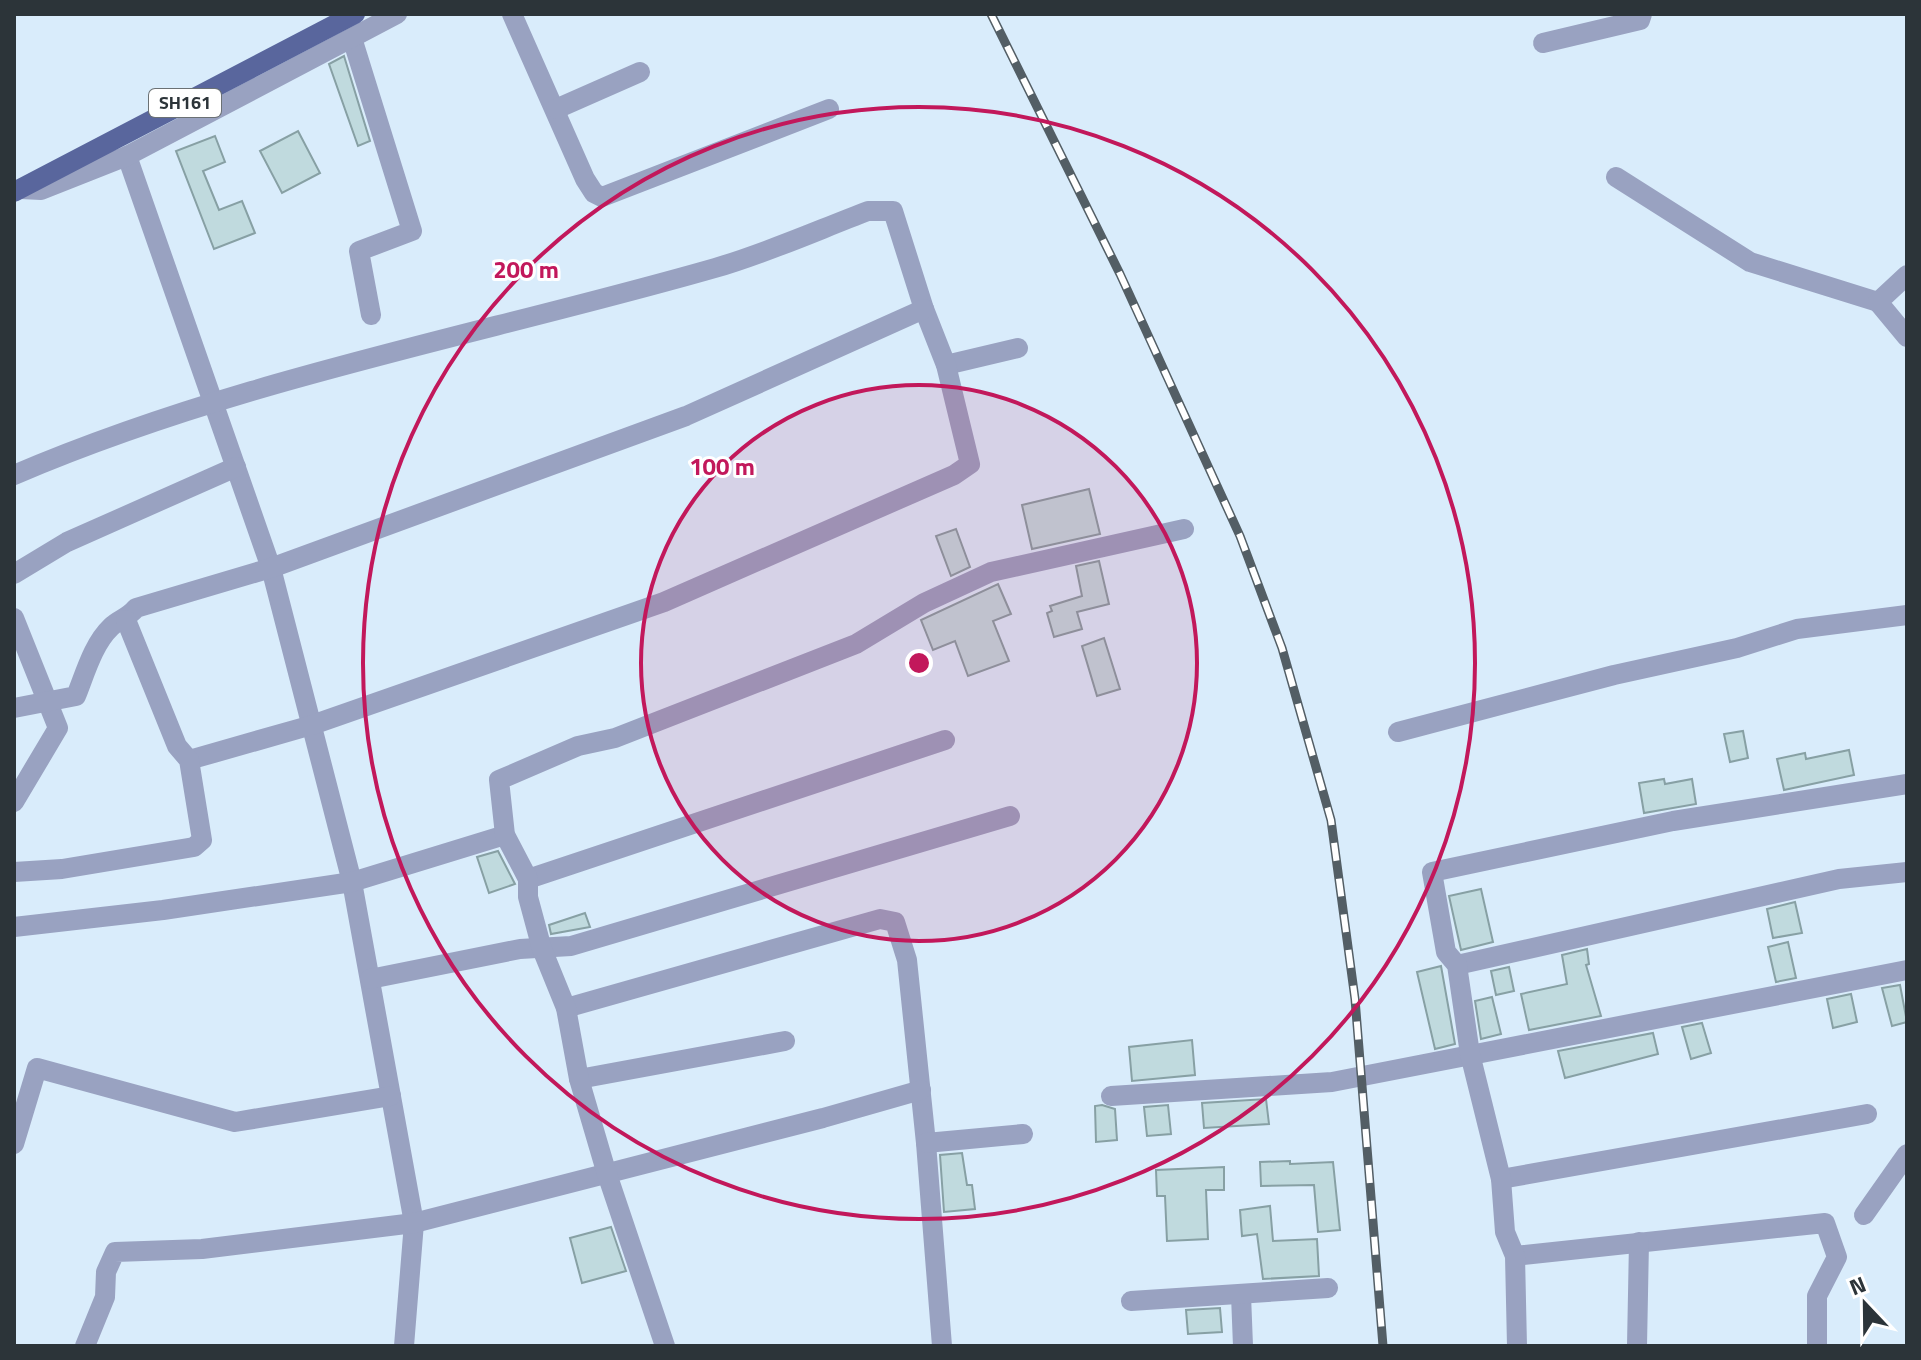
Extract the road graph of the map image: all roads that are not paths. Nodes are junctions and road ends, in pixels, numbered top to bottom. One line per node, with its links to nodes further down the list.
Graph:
1 (355, 14): 12 (main road, SH161)
2 (397, 14): 5 (street)
3 (512, 14): 8 (street)
4 (1642, 14): 6 (street)
5 (352, 38): 10 (street); 16 (street)
6 (1543, 43)
7 (640, 72): 8 (street)
8 (556, 109): 9 (street)
9 (829, 109)
10 (127, 156): 12 (street); 20 (street)
11 (1616, 177): 14 (street)
12 (17, 190)
13 (1907, 275): 14 (street)
14 (1878, 302): 17 (street)
15 (924, 309): 19 (street); 20 (street); 24 (street)
16 (371, 315)
17 (1907, 337)
18 (1018, 348): 19 (street)
19 (946, 365): 31 (street)
20 (214, 403): 21 (street); 22 (street)
21 (236, 467): 24 (street); 25 (street)
22 (14, 475)
23 (1184, 529): 38 (street)
24 (271, 568): 28 (street); 31 (street)
25 (14, 574)
26 (1907, 615): 32 (street)
27 (14, 618): 29 (street)
28 (126, 620): 29 (street); 34 (street)
29 (50, 703): 30 (street); 36 (street)
30 (14, 708)
31 (312, 725): 34 (street); 42 (street)
32 (1398, 732)
33 (945, 740): 41 (street)
34 (189, 760): 39 (street)
35 (1907, 784): 45 (street)
36 (14, 802)
37 (1010, 816): 44 (street)
38 (505, 835): 41 (street); 42 (street)
39 (14, 872)
40 (1907, 872): 45 (street)
41 (528, 879): 44 (street)
42 (352, 882): 43 (street); 47 (street)
43 (14, 927)
44 (542, 949): 47 (street); 48 (street)
45 (1457, 965): 50 (street)
46 (1907, 970): 50 (street)
47 (370, 979): 53 (street)
48 (566, 1008): 51 (street); 52 (street)
49 (785, 1041): 51 (street)
50 (1470, 1054): 54 (street); 61 (street)
51 (579, 1079): 60 (street)
52 (921, 1090): 57 (street); 60 (street)
53 (391, 1096): 58 (street); 63 (street)
54 (1111, 1096)
55 (1867, 1114): 61 (street)
56 (1023, 1134): 57 (street)
57 (926, 1143): 72 (street)
58 (14, 1144)
59 (1907, 1154): 62 (street)
60 (606, 1171): 63 (street); 71 (street)
61 (1501, 1179): 65 (street)
62 (1864, 1215)
63 (414, 1223): 69 (street); 70 (street)
64 (1639, 1242): 65 (street); 75 (street); 76 (street)
65 (1515, 1256): 74 (street)
66 (1328, 1288): 67 (street)
67 (1241, 1295): 68 (street); 73 (street)
68 (1131, 1301)
69 (85, 1346)
70 (404, 1346)
71 (665, 1346)
72 (942, 1346)
73 (1243, 1346)
74 (1517, 1346)
75 (1637, 1346)
76 (1817, 1346)

